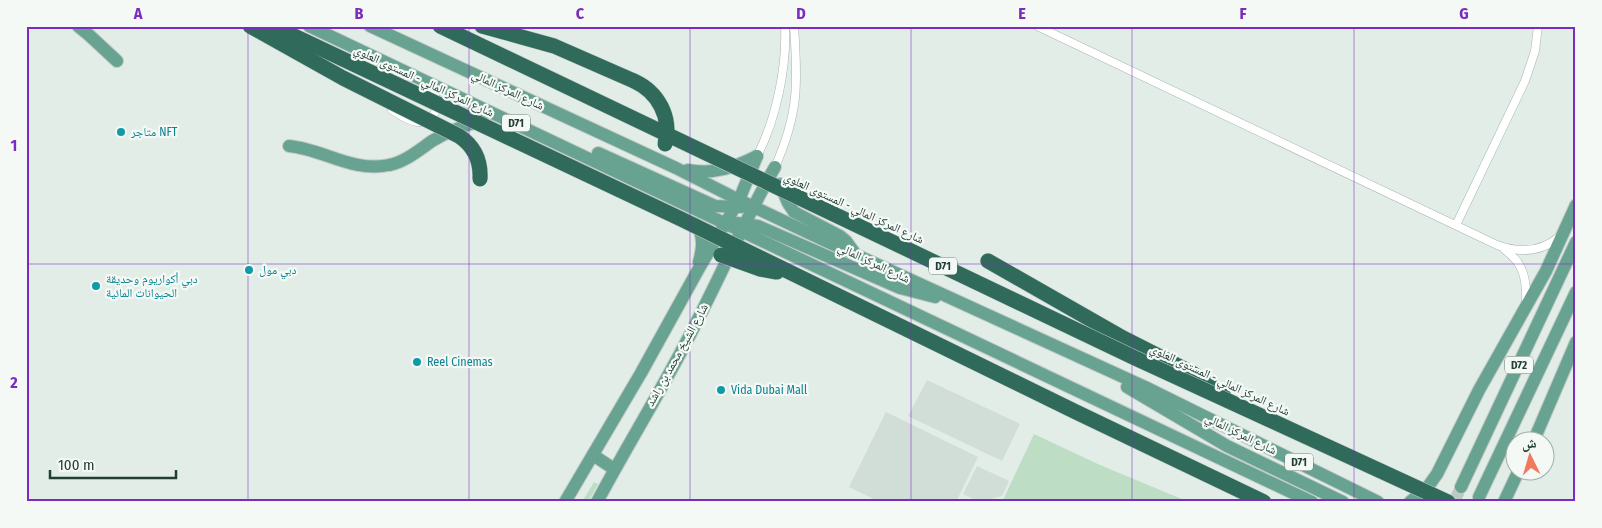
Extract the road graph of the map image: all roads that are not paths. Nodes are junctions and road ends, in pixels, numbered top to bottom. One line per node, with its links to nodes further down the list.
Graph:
1 (78, 26): 13 (main road)
2 (242, 26): 14 (street)
3 (250, 26): 22 (highway, bridge)
4 (273, 26): 41 (highway, شارع المركز المالي - المستوى العلوي / D71, bridge)
5 (309, 26): 14 (main road, D71)
6 (370, 26): 21 (main road, شارع المركز المالي / D71)
7 (440, 26): 48 (highway, شارع المركز المالي - المستوى العلوي / D71, bridge)
8 (482, 26): 17 (highway, bridge)
9 (785, 26): 19 (street)
10 (794, 26): 20 (street)
11 (1037, 26): 30 (street)
12 (1538, 26): 30 (street)
13 (117, 61)
14 (405, 72): 15 (main road, D71)
15 (510, 120): 16 (main road, D71); 18 (main road)
16 (530, 130): 24 (main road, D71); 27 (main road)
17 (665, 145)
18 (288, 146)
19 (757, 156): 21 (main road); 25 (main road, شارع الشيخ محمد بن راشد)
20 (775, 166): 28 (main road, شارع الشيخ محمد بن راشد); 36 (main road)
21 (676, 168): 23 (main road, شارع المركز المالي / D71)
22 (480, 179)
23 (720, 189): 25 (main road, شارع المركز المالي / D71); 27 (main road)
24 (667, 196): 29 (main road, D71); 40 (main road)
25 (737, 204): 27 (main road); 28 (main road, شارع المركز المالي / D71); 29 (main road, شارع الشيخ محمد بن راشد)
26 (1576, 205): 33 (main road)
27 (715, 206)
28 (753, 206): 31 (main road, شارع الشيخ محمد بن راشد); 36 (main road, شارع المركز المالي / D71)
29 (726, 224): 31 (main road); 40 (main road, شارع الشيخ محمد بن راشد)
30 (1456, 226): 35 (street)
31 (743, 227): 32 (main road); 42 (main road, شارع الشيخ محمد بن راشد)
32 (756, 232): 38 (main road, D71); 44 (main road)
33 (1564, 233): 35 (street); 45 (main road)
34 (1576, 242): 53 (main road, D72)
35 (1497, 245): 45 (street)
36 (856, 254): 44 (main road, شارع المركز المالي / D71)
37 (721, 255): 41 (highway, bridge)
38 (790, 255): 42 (main road); 58 (main road, D71)
39 (988, 261): 48 (highway, bridge)
40 (698, 270): 50 (main road, شارع الشيخ محمد بن راشد)
41 (791, 272): 57 (highway, شارع المركز المالي - المستوى العلوي / D71, bridge)
42 (719, 276): 51 (main road, شارع الشيخ محمد بن راشد)
43 (1576, 292): 54 (main road, D72)
44 (952, 299): 47 (main road, شارع المركز المالي / D71)
45 (1526, 308): 61 (main road)
46 (1576, 342): 49 (main road)
47 (1071, 354): 59 (main road); 60 (main road, شارع المركز المالي / D71)
48 (1234, 403): 62 (highway, شارع المركز المالي - المستوى العلوي / D71, bridge)
49 (1538, 430)
50 (594, 455): 51 (main road); 55 (main road, شارع الشيخ محمد بن راشد)
51 (614, 469): 56 (main road, شارع الشيخ محمد بن راشد)
52 (1514, 480): 63 (main road)
53 (1461, 487)
54 (1479, 497)
55 (566, 502)
56 (597, 502)
57 (1264, 502)
58 (1312, 502)
59 (1343, 502)
60 (1378, 502)
61 (1410, 502)
62 (1448, 502)
63 (1504, 502)

